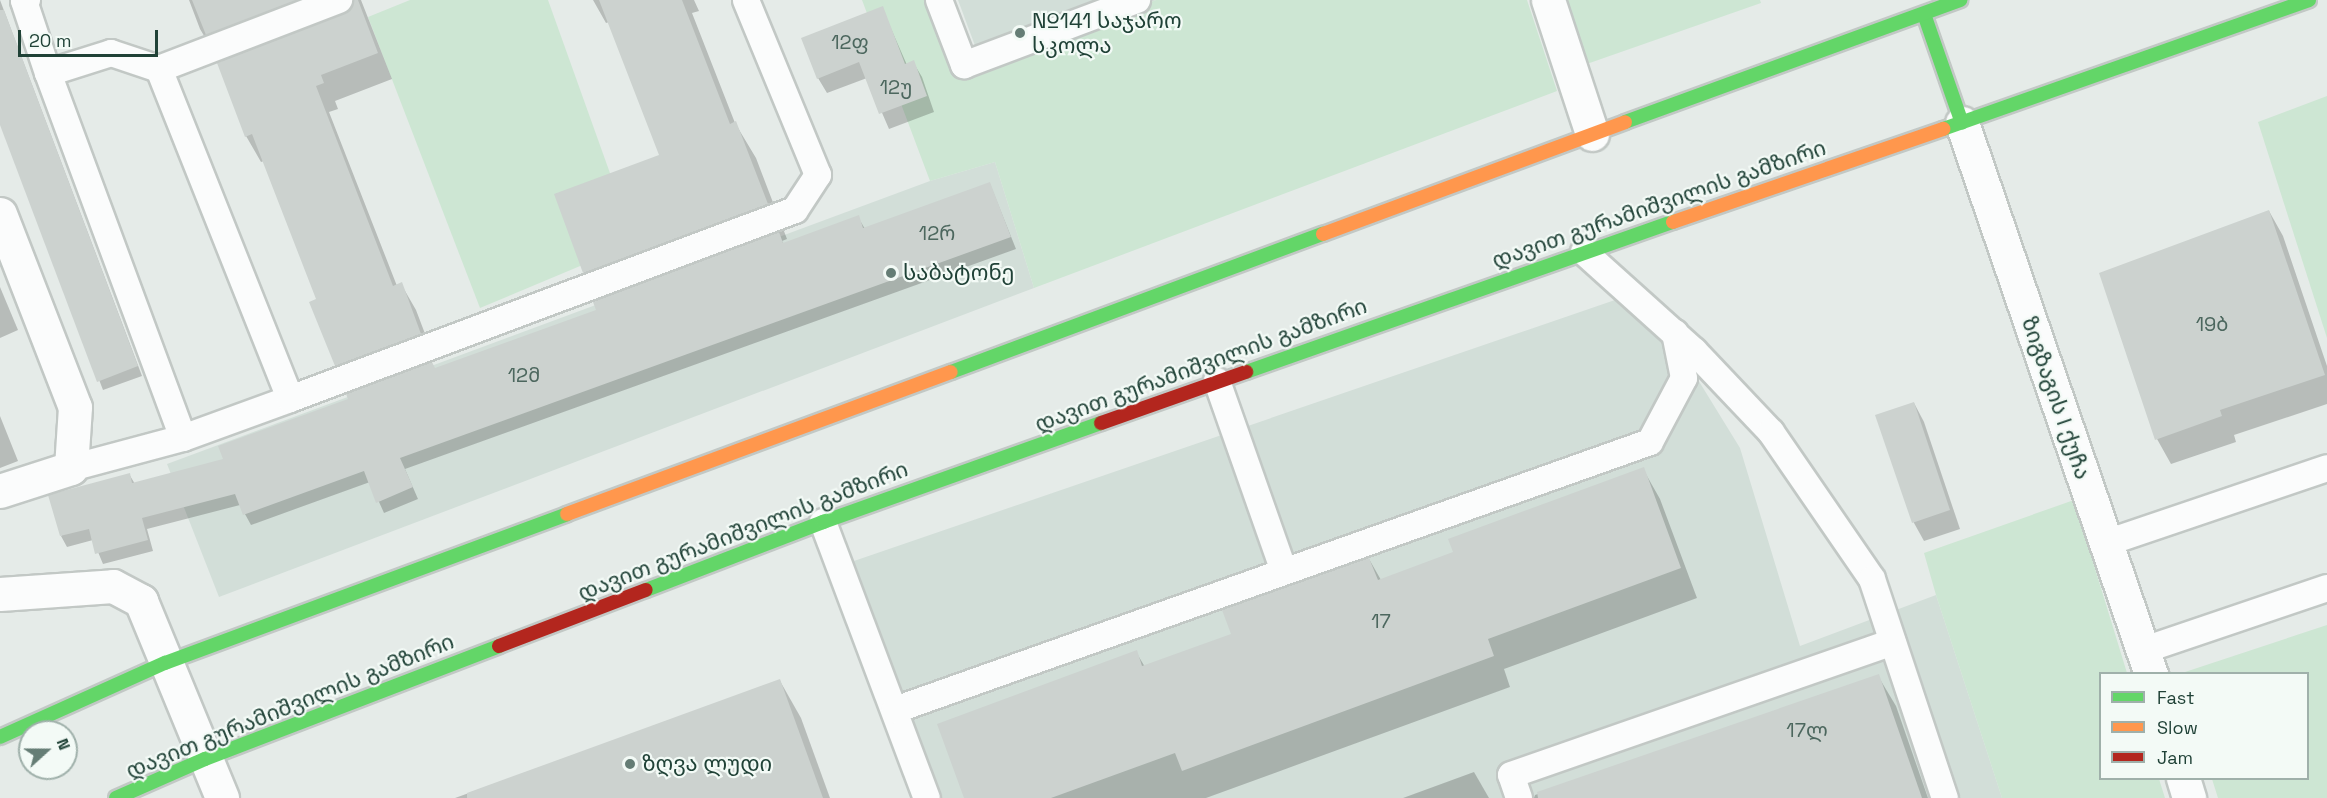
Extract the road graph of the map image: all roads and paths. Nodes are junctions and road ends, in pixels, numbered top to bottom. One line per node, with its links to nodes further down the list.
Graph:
1 (25, 0): 11 (lane)
2 (339, 0): 10 (lane)
3 (746, 0): 18 (lane)
4 (939, 0): 5 (lane)
5 (1137, 0)
6 (1548, 0): 13 (street)
7 (1960, 0): 9 (main road)
8 (2310, 0): 12 (main road, დავით გურამიშვილის გამზირი)
9 (1924, 14): 12 (main road); 13 (main road)
10 (159, 69): 11 (lane); 18 (lane)
11 (48, 73): 19 (lane)
12 (1962, 123): 15 (main road, დავით გურამიშვილის გამზირი); 24 (street, ზიგზაგის I ქუჩა)
13 (1592, 134): 30 (main road)
14 (0, 214): 20 (street)
15 (1584, 252): 16 (lane); 17 (main road, დავით გურამიშვილის გამზირი)
16 (1675, 333): 25 (lane); 28 (lane)
17 (1217, 381): 23 (main road, დავით გურამიშვილის გამზირი); 25 (lane)
18 (290, 399): 19 (lane)
19 (183, 438): 20 (lane)
20 (71, 468): 22 (street)
21 (2327, 468): 24 (lane)
22 (0, 491)
23 (823, 522): 31 (lane); 33 (main road, დავით გურამიშვილის გამზირი)
24 (2106, 543): 29 (street, ზიგზაგის I ქუჩა)
25 (1284, 571): 31 (lane)
26 (2327, 588): 29 (lane)
27 (0, 594): 30 (street)
28 (1892, 642): 38 (lane); 39 (lane)
29 (2147, 662)
30 (165, 663): 32 (main road); 33 (street)
31 (895, 710): 37 (lane)
32 (0, 737)
33 (204, 759): 35 (main road, დავით გურამიშვილის გამზირი); 36 (street)
34 (2184, 780): 40 (street)
35 (116, 798)
36 (222, 798)
37 (927, 798)
38 (1519, 798)
39 (1945, 798)
40 (2189, 798)

